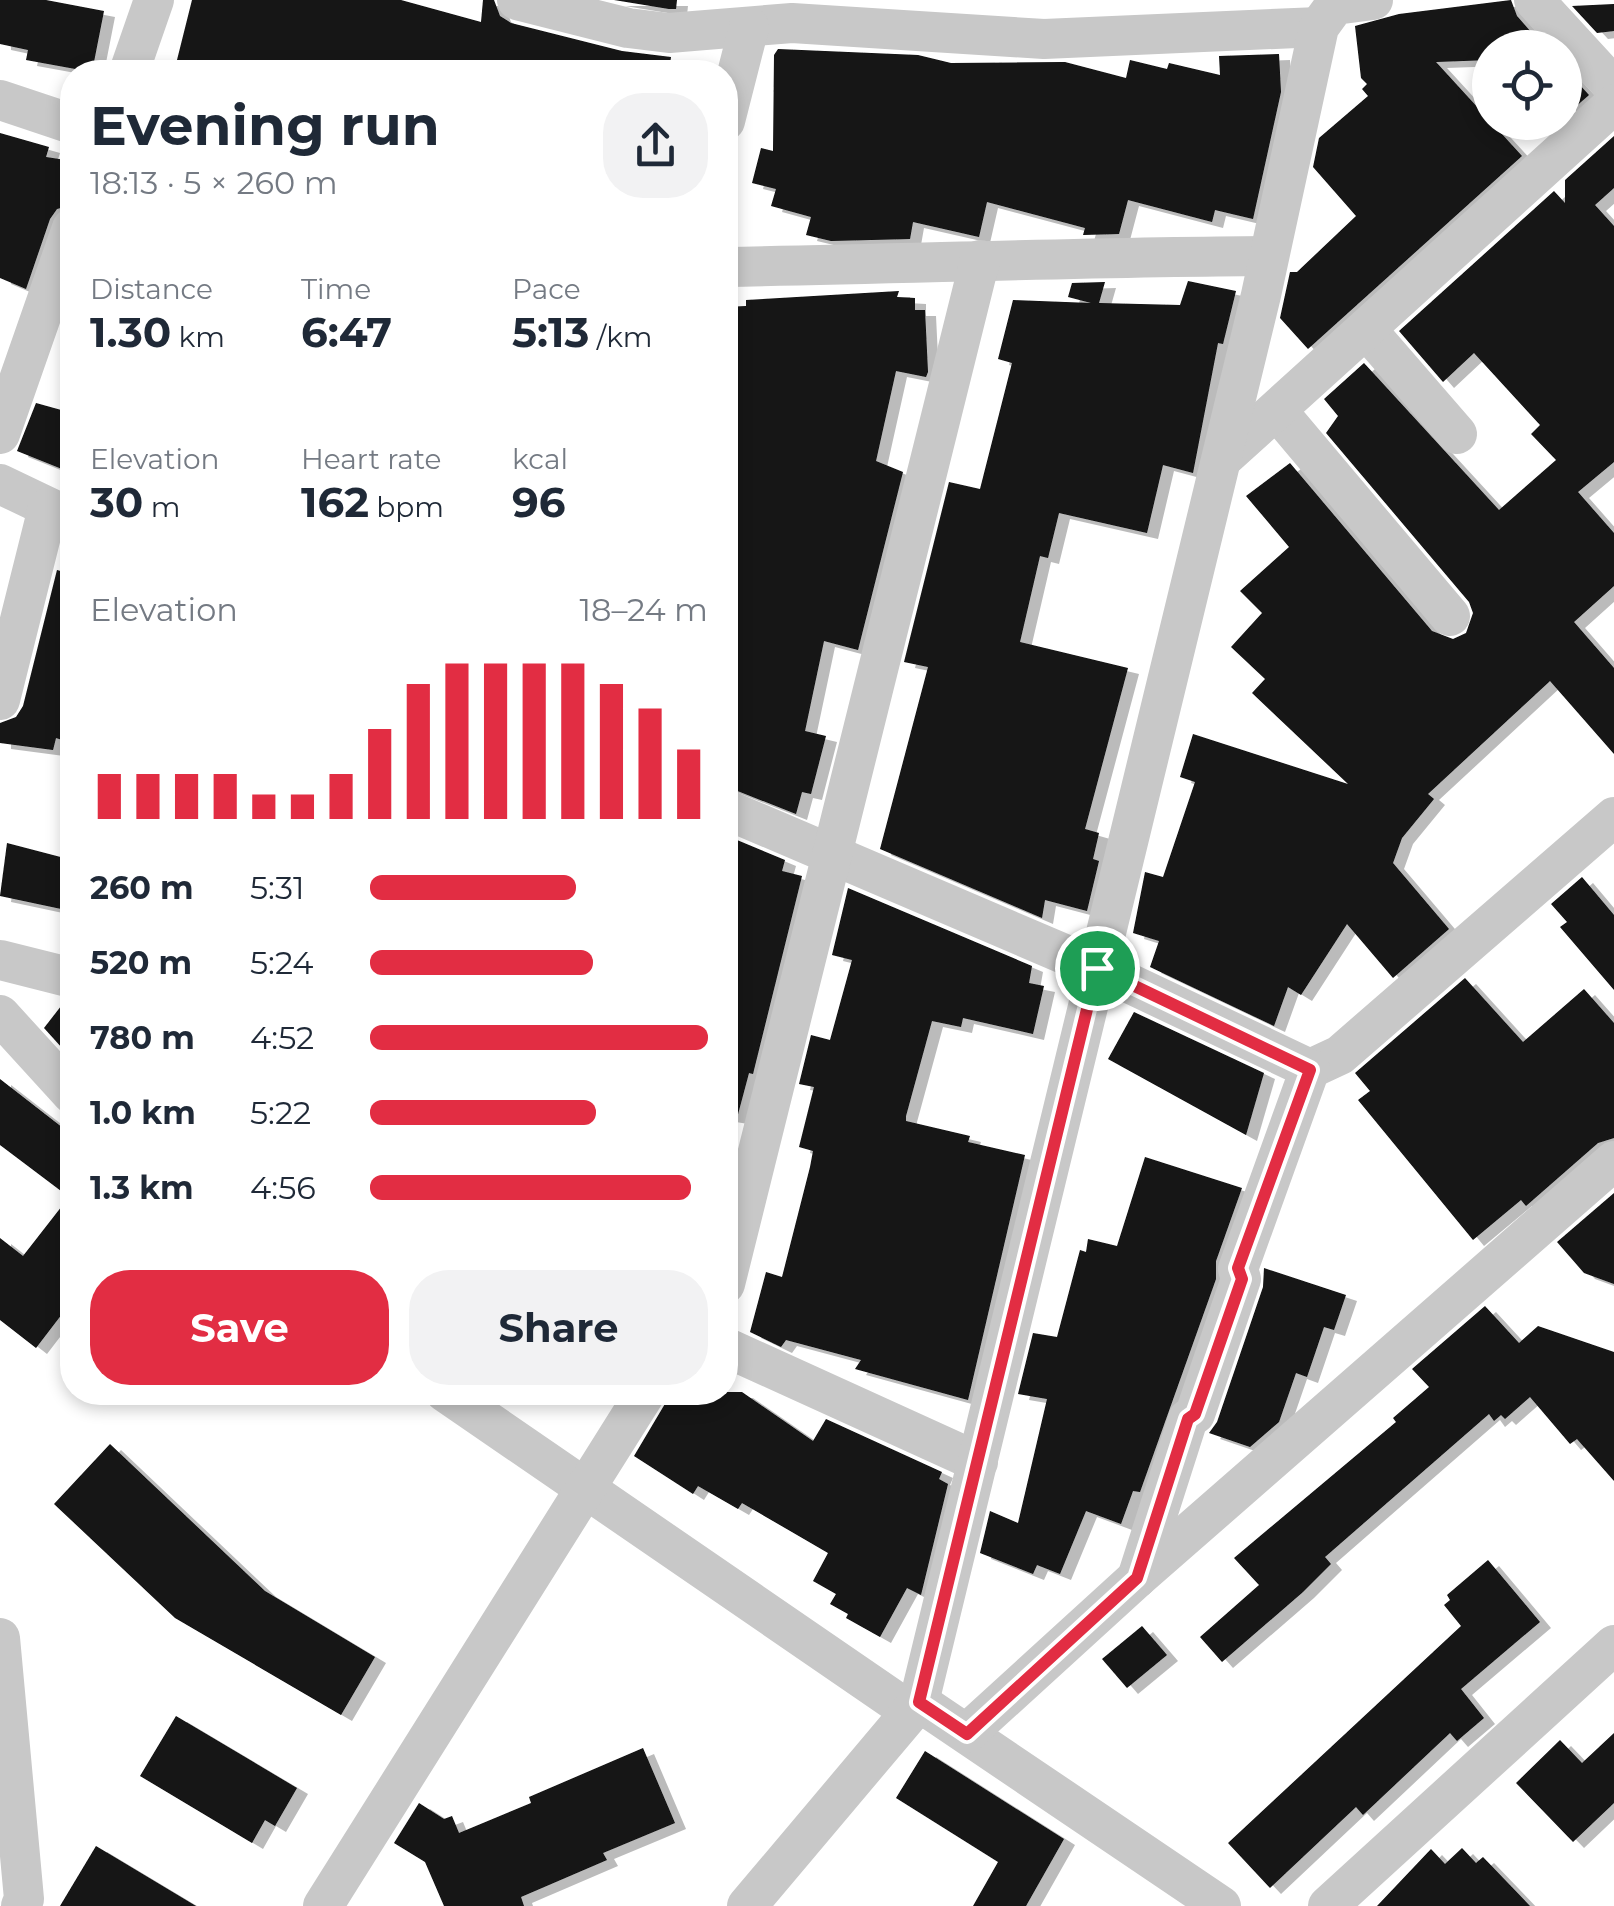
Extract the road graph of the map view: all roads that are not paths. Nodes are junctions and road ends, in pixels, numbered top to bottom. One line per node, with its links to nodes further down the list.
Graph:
1 (154, 0): 7 (street)
2 (518, 0): 5 (street)
3 (1373, 0): 6 (street)
4 (1534, 0): 9 (street)
5 (749, 27): 6 (street); 8 (street)
6 (1319, 28): 13 (street)
7 (132, 60)
8 (738, 70)
9 (1614, 86)
10 (0, 100): 12 (street)
11 (1614, 104): 17 (street)
12 (60, 120)
13 (1267, 256): 14 (street); 21 (street)
14 (980, 260): 16 (street); 28 (street)
15 (60, 262): 19 (street)
16 (738, 267)
17 (1366, 329): 18 (street); 20 (street)
18 (1278, 412): 21 (street); 24 (street)
19 (0, 434)
20 (1457, 434)
21 (1222, 458): 30 (street)
22 (0, 484): 23 (street)
23 (60, 513): 25 (street)
24 (1450, 616)
25 (0, 700)
26 (738, 815): 28 (street)
27 (1614, 817): 33 (street)
28 (831, 854): 30 (street); 36 (street)
29 (0, 960): 31 (street)
30 (1097, 968): 33 (street); 40 (street)
31 (60, 975)
32 (0, 1015): 34 (street)
33 (1310, 1070): 42 (street)
34 (60, 1081)
35 (1614, 1162): 42 (street)
36 (738, 1231)
37 (738, 1353): 40 (street)
38 (464, 1405): 41 (street)
39 (638, 1405): 41 (street)
40 (978, 1462): 45 (street)
41 (585, 1486): 45 (street); 49 (street)
42 (1137, 1578): 46 (street)
43 (0, 1638): 47 (street)
44 (1614, 1645): 51 (street)
45 (915, 1707): 46 (street); 50 (street)
46 (967, 1734): 48 (street)
47 (15, 1894)
48 (1198, 1900)
49 (323, 1906)
50 (747, 1906)
51 (1328, 1906)

